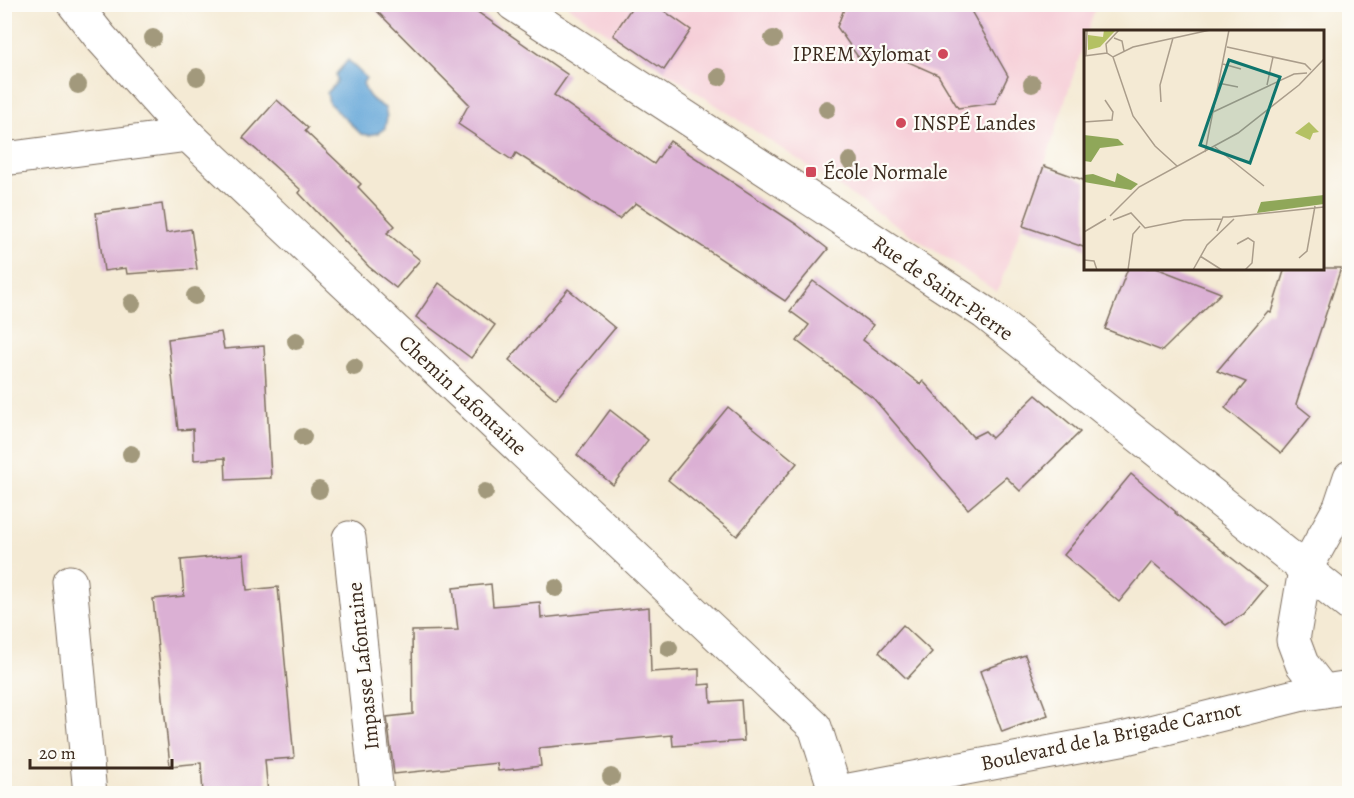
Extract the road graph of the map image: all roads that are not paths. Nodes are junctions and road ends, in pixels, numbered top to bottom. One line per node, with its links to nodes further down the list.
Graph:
1 (74, 4): 3 (street, Chemin Lafontaine)
2 (513, 4): 7 (street, Rue de Saint-Pierre)
3 (188, 135): 4 (street); 11 (street, Chemin Lafontaine)
4 (4, 159)
5 (1350, 477): 7 (street, Boulevard de la Brigade Carnot)
6 (349, 538): 13 (street, Impasse Lafontaine)
7 (1305, 570): 9 (street, Rue de Saint-Pierre); 10 (street, Boulevard de la Brigade Carnot)
8 (70, 582): 12 (street)
9 (1350, 605)
10 (1336, 689): 11 (street, Boulevard de la Brigade Carnot)
11 (836, 793): 14 (street, Boulevard de la Brigade Carnot)
12 (90, 794)
13 (377, 794)
14 (828, 794)

